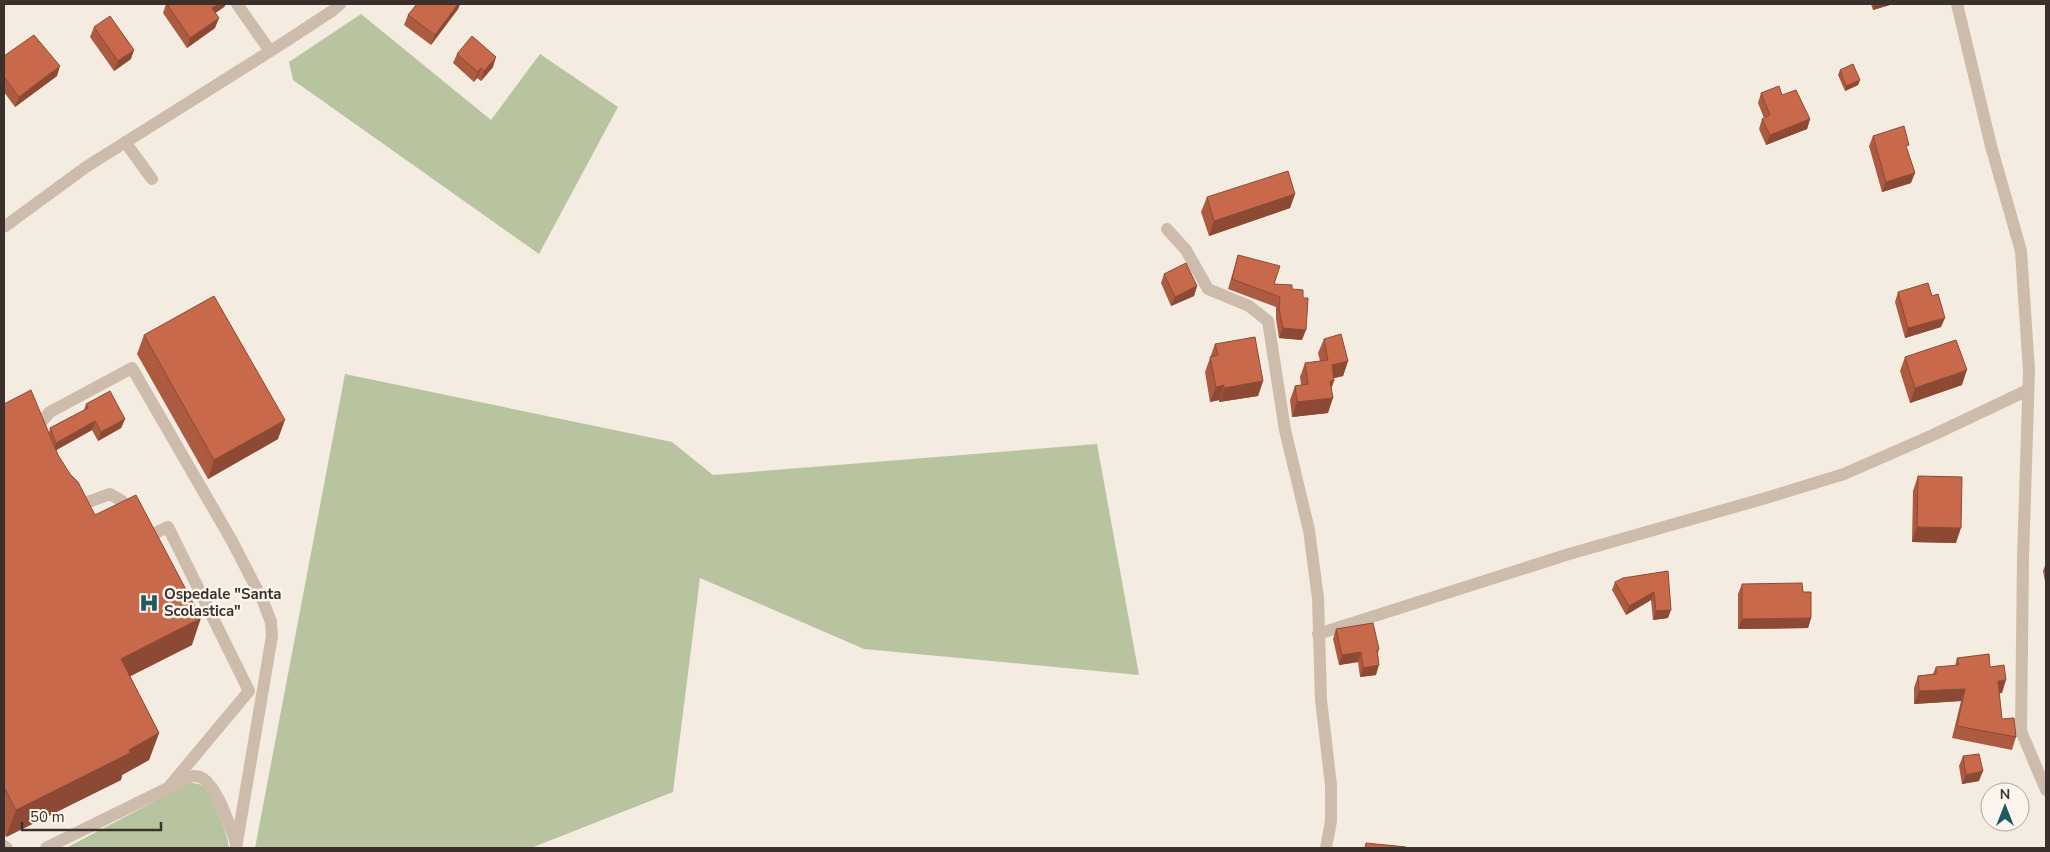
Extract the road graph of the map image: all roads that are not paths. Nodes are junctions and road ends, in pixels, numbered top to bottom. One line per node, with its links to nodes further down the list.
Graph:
1 (237, 4): 4 (street)
2 (340, 4): 4 (street)
3 (1957, 4): 9 (street)
4 (270, 51): 5 (street)
5 (124, 142): 6 (street); 7 (street)
6 (152, 179)
7 (4, 227)
8 (1167, 229): 12 (street)
9 (2028, 390): 12 (street); 14 (street)
10 (40, 441): 15 (street)
11 (61, 488): 13 (street)
12 (1318, 634): 17 (street)
13 (168, 788): 15 (street); 16 (street)
14 (2046, 790)
15 (237, 847)
16 (46, 848)
17 (1326, 848)

